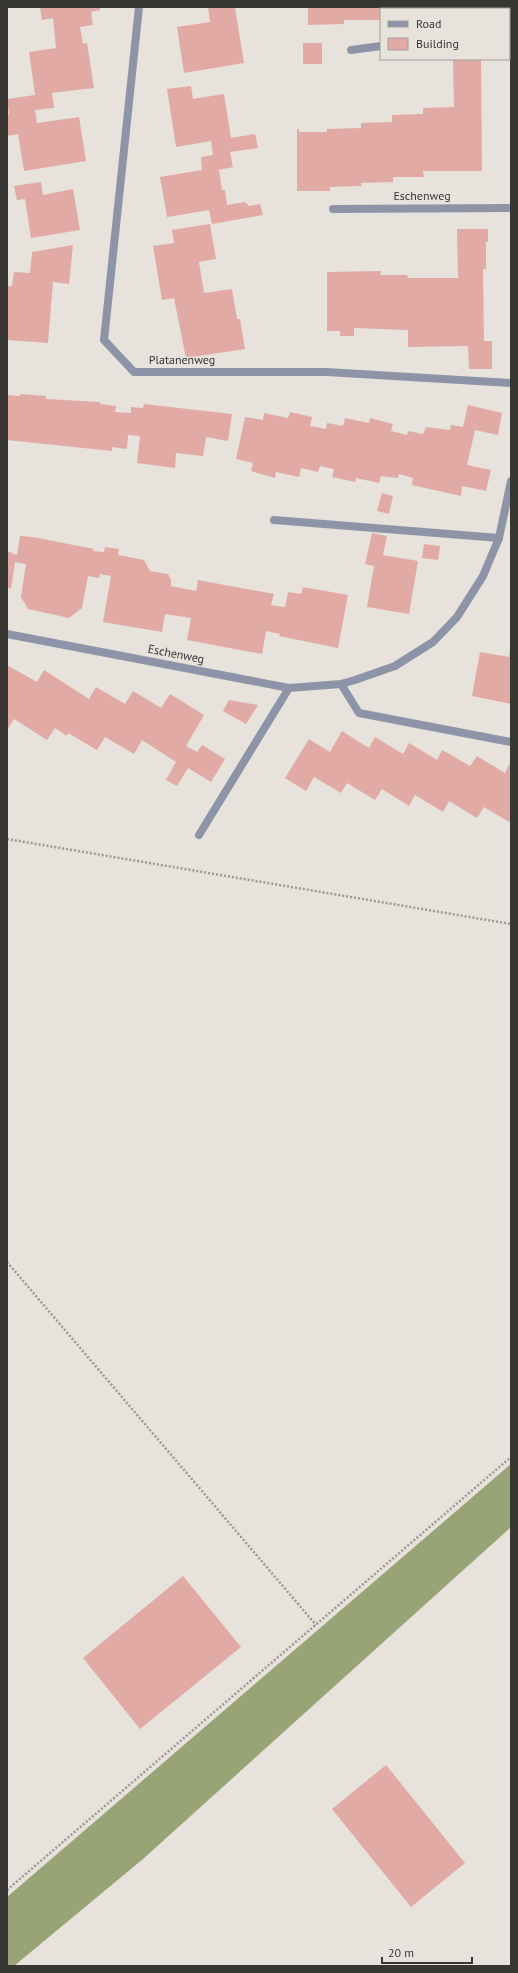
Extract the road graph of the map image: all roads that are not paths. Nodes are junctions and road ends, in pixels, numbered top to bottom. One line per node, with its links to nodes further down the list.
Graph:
1 (140, 7): 6 (street, Platanenweg)
2 (380, 46): 3 (street)
3 (350, 50)
4 (511, 208): 5 (street, Eschenweg)
5 (333, 209)
6 (511, 383)
7 (511, 481): 9 (street, Eschenweg)
8 (274, 520): 9 (street)
9 (499, 538): 11 (street, Eschenweg)
10 (7, 634): 12 (street, Eschenweg)
11 (342, 684): 12 (street, Eschenweg); 13 (street)
12 (289, 688): 14 (street)
13 (511, 742)
14 (199, 835)

